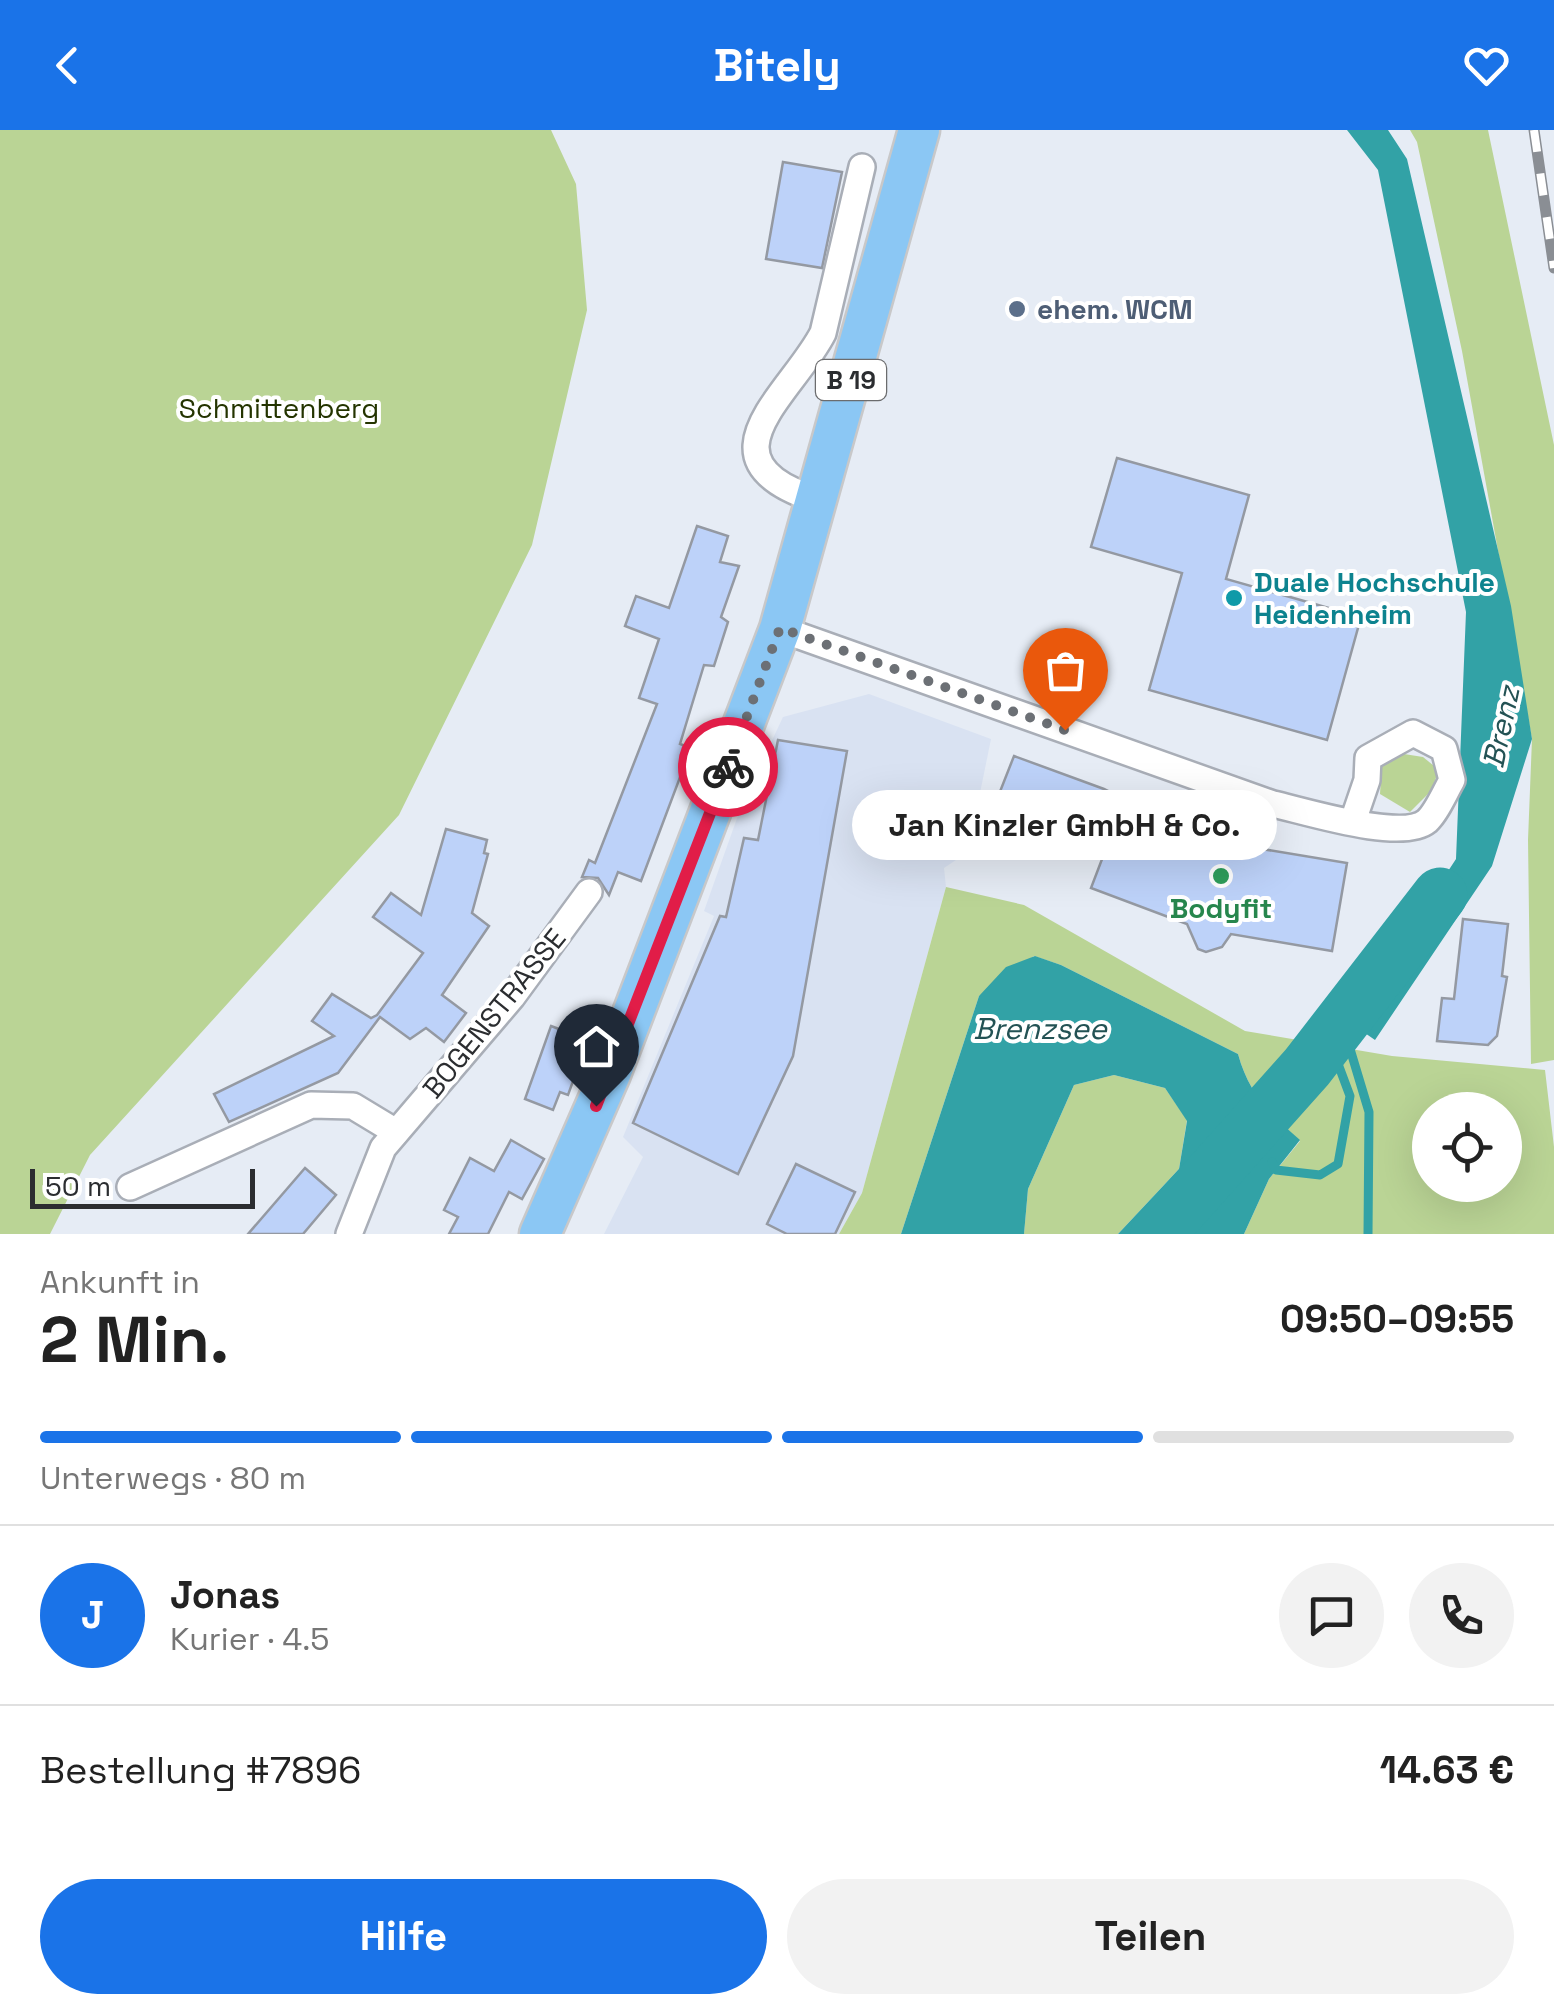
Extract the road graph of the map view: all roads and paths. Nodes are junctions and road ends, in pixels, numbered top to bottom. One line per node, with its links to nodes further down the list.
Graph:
1 (918, 130): 3 (main road, B 19)
2 (862, 167): 3 (street)
3 (818, 500): 4 (main road, B 19)
4 (780, 628): 5 (street); 12 (main road, B 19)
5 (1353, 821): 6 (street); 6 (street)
6 (1404, 830): 7 (street)
7 (1437, 838)
8 (590, 892): 9 (street, BOGENSTRASSE)
9 (396, 1132): 10 (street); 11 (street, BOGENSTRASSE)
10 (130, 1188)
11 (349, 1234)
12 (540, 1234)

